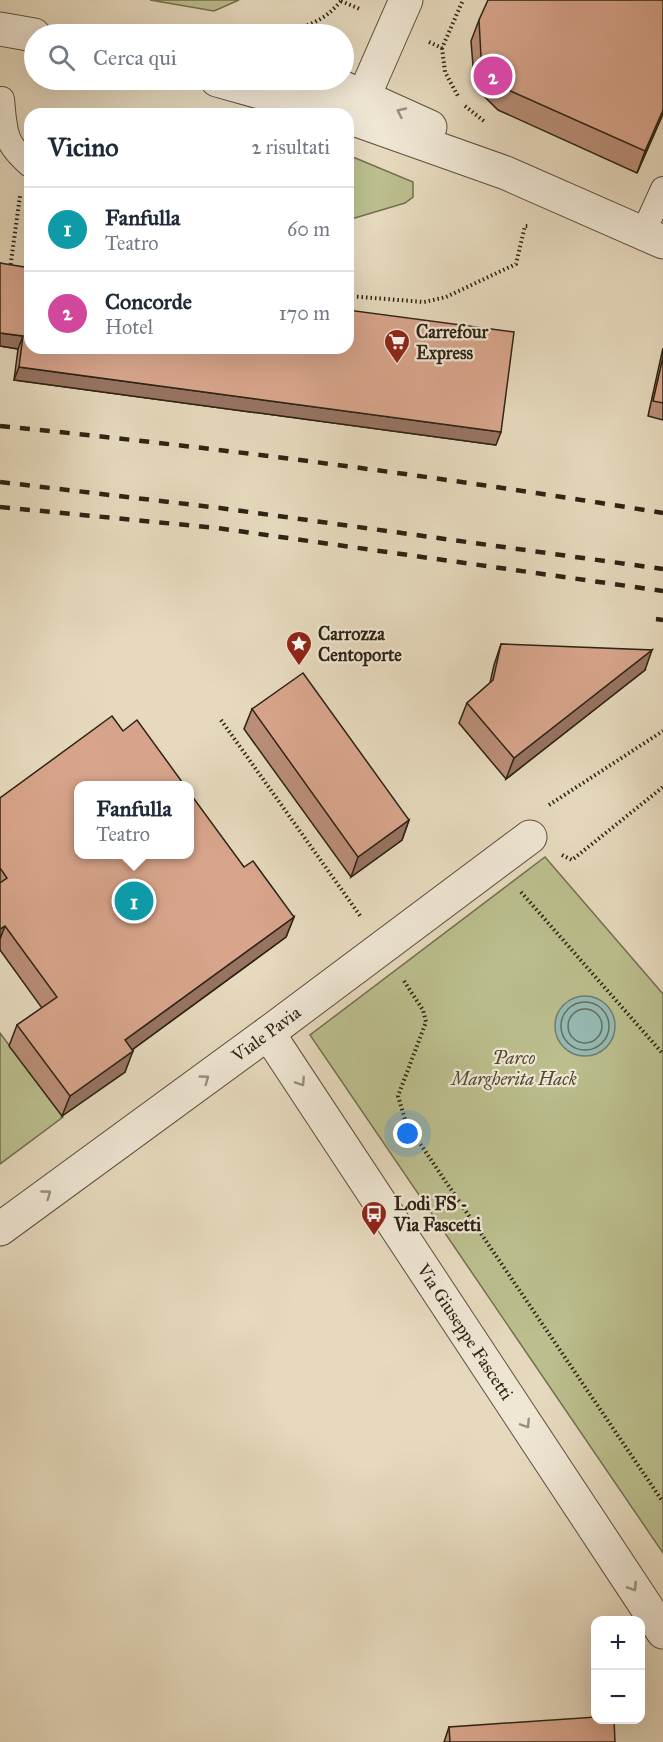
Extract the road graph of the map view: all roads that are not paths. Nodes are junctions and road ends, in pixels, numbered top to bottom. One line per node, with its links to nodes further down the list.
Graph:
1 (406, 0): 9 (street)
2 (0, 29): 3 (street)
3 (24, 33)
4 (261, 90): 7 (street)
5 (334, 90): 8 (street)
6 (1, 100): 11 (lane)
7 (338, 108)
8 (349, 108)
9 (352, 108)
10 (354, 112): 13 (street)
11 (24, 160)
12 (663, 189): 13 (lane)
13 (653, 238)
14 (530, 837): 15 (street, Viale Pavia)
15 (268, 1033): 16 (street, Viale Pavia, one-way to 15); 17 (street, Via Giuseppe Fascetti, one-way to 17)
16 (0, 1229)
17 (663, 1632)

